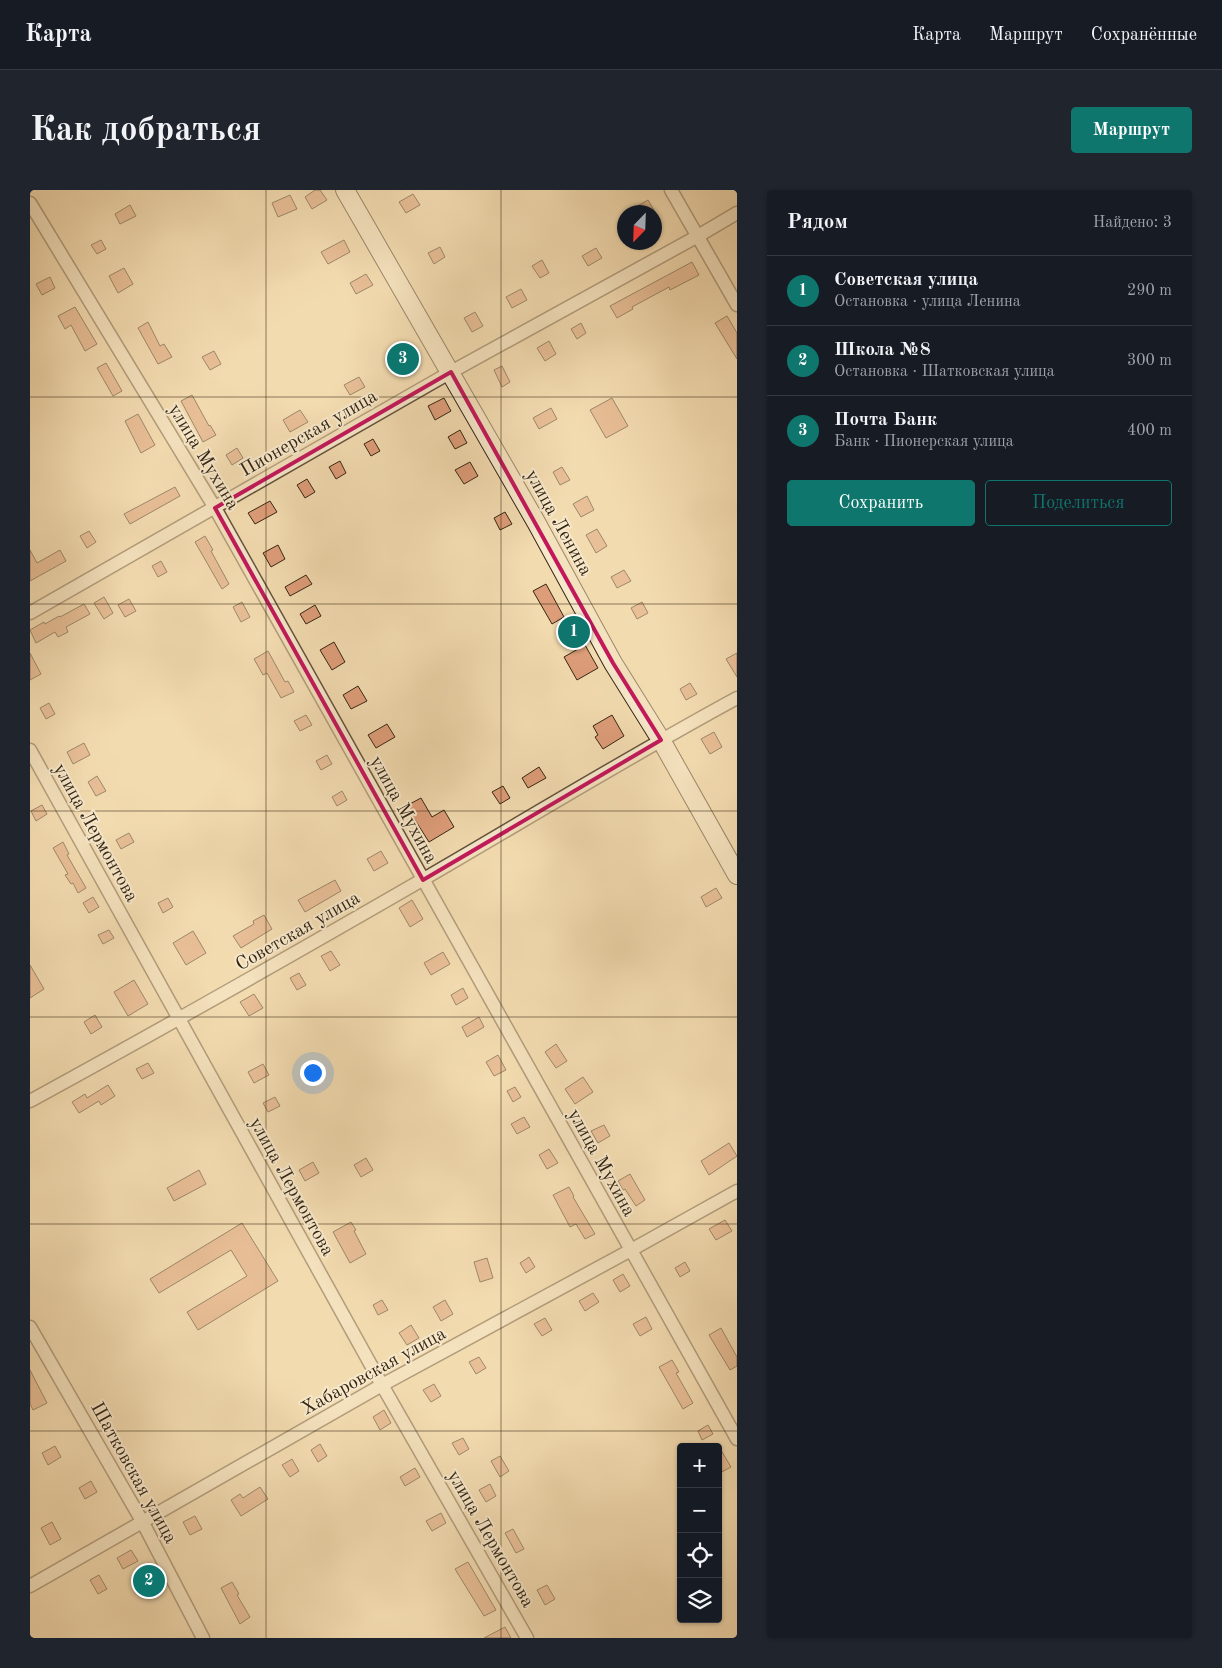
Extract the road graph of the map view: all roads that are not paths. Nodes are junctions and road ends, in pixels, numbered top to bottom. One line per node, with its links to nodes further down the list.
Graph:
1 (345, 190): 7 (main road, улица Ленина)
2 (672, 190): 5 (street)
3 (30, 203): 8 (street, улица Мухина)
4 (737, 214): 5 (street, Пионерская улица)
5 (698, 236): 6 (street); 7 (street, Пионерская улица)
6 (737, 305)
7 (451, 372): 8 (street, Пионерская улица); 11 (main road, улица Ленина)
8 (215, 508): 9 (street, Пионерская улица); 14 (street, улица Мухина)
9 (30, 613)
10 (737, 698): 11 (street, Советская улица)
11 (660, 740): 13 (main road, улица Ленина); 14 (street, Советская улица)
12 (30, 750): 15 (street, улица Лермонтова)
13 (737, 875)
14 (423, 880): 15 (street, Советская улица); 18 (street, улица Мухина)
15 (179, 1020): 16 (street, Советская улица); 20 (street, улица Лермонтова)
16 (30, 1101)
17 (737, 1191): 18 (street, Хабаровская улица)
18 (631, 1250): 20 (street, Хабаровская улица); 21 (street, улица Мухина)
19 (30, 1327): 22 (street, Шатковская улица)
20 (382, 1385): 22 (street, Хабаровская улица); 25 (street, улица Лермонтова)
21 (737, 1439)
22 (142, 1520): 23 (street, Хабаровская улица); 24 (street, Шатковская улица)
23 (30, 1586)
24 (204, 1638)
25 (527, 1638)

